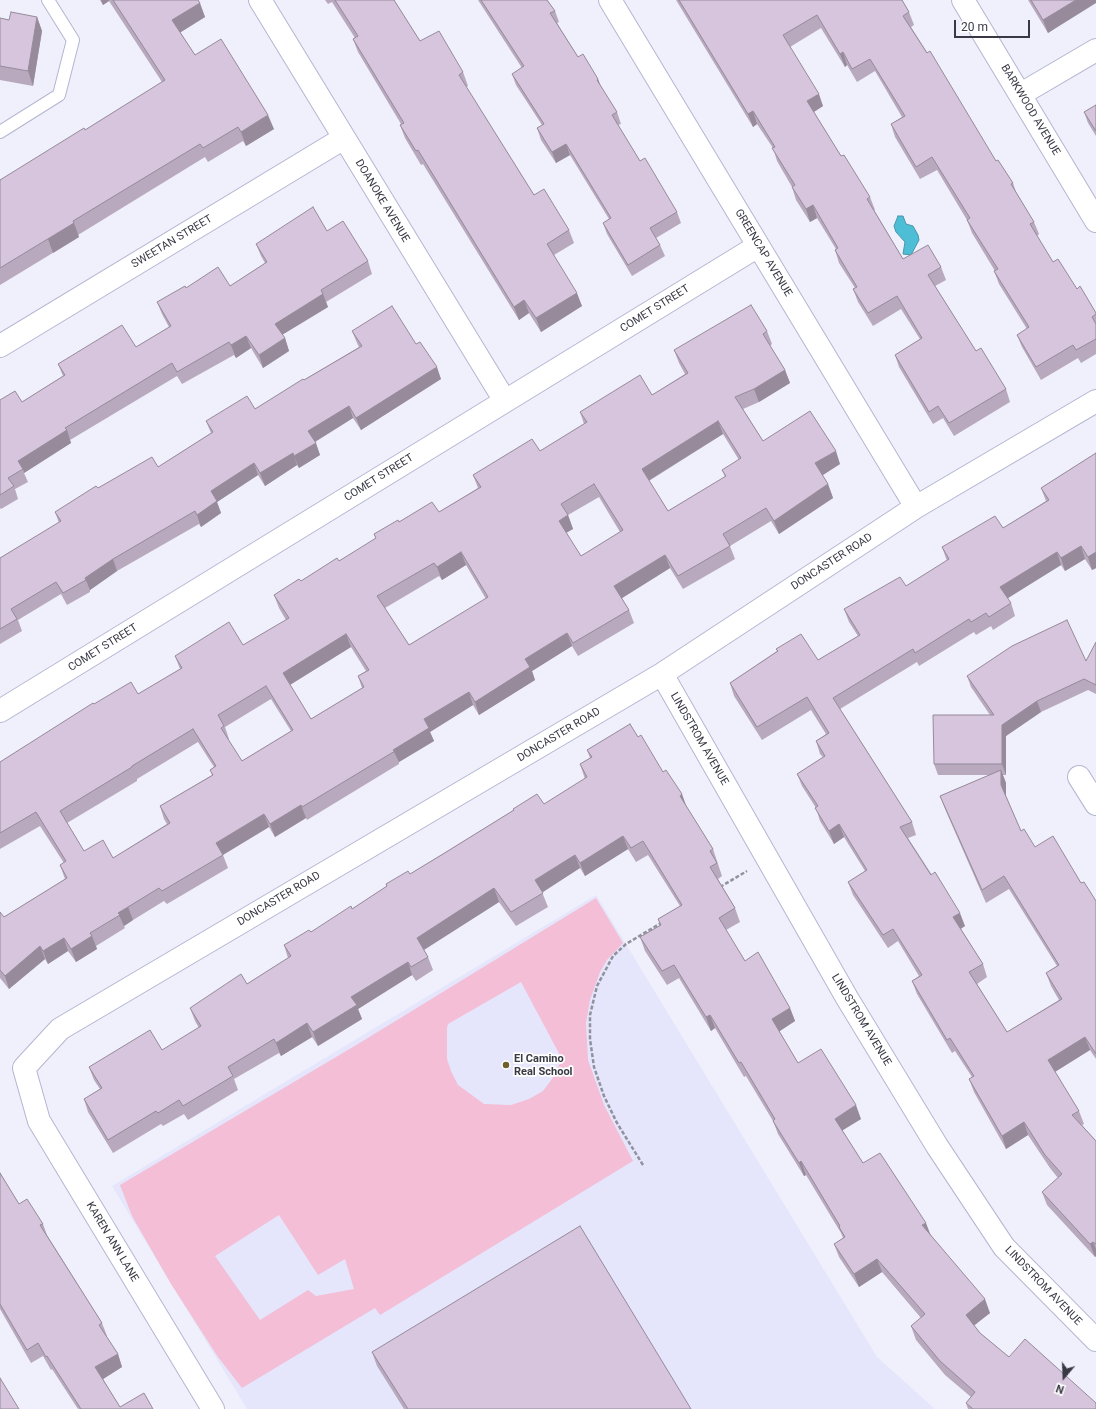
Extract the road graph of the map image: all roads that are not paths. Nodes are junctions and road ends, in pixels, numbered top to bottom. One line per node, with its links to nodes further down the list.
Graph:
1 (48, 0): 7 (lane)
2 (260, 0): 8 (street, DOANOKE AVENUE)
3 (610, 0): 10 (street, GREENCAP AVENUE)
4 (964, 0): 6 (street, BARKWOOD AVENUE)
5 (1096, 50): 6 (street)
6 (1021, 94): 9 (street, BARKWOOD AVENUE)
7 (0, 132)
8 (344, 138): 11 (street, SWEETAN STREET); 12 (street, DOANOKE AVENUE)
9 (1096, 221)
10 (758, 246): 12 (street, COMET STREET); 14 (street, GREENCAP AVENUE)
11 (0, 346)
12 (505, 401): 16 (street, COMET STREET)
13 (1096, 401): 14 (street, DONCASTER ROAD)
14 (916, 507): 15 (street, DONCASTER ROAD)
15 (662, 674): 19 (street, DONCASTER ROAD); 20 (street, LINDSTROM AVENUE)
16 (0, 711)
17 (1079, 777): 18 (street)
18 (1096, 804)
19 (24, 1068): 21 (street, KAREN ANN LANE)
20 (1096, 1340)
21 (213, 1409)

